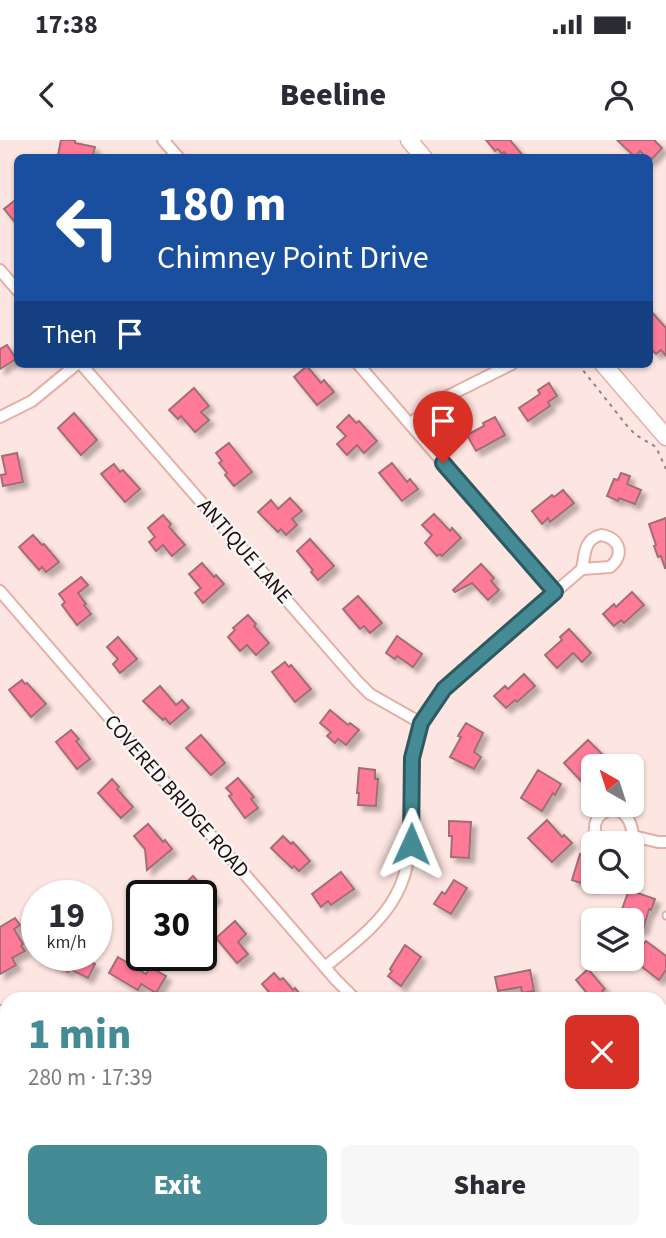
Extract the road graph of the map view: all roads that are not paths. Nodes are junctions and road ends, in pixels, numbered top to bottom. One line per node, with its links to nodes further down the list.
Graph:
1 (163, 140): 3 (street)
2 (409, 140): 4 (street)
3 (175, 154)
4 (421, 154)
5 (0, 271): 6 (street)
6 (14, 287)
7 (74, 368): 12 (street)
8 (83, 368): 18 (street, ANTIQUE LANE)
9 (361, 368): 13 (street)
10 (504, 368): 13 (street)
11 (606, 368): 14 (street)
12 (0, 417)
13 (410, 424): 17 (street)
14 (666, 437)
15 (582, 569): 17 (street)
16 (0, 591): 23 (street, COVERED BRIDGE ROAD)
17 (555, 592): 18 (street)
18 (421, 723): 23 (street)
19 (595, 831): 20 (street)
20 (630, 831)
21 (644, 841): 22 (street)
22 (666, 842)
23 (325, 967): 24 (street, COVERED BRIDGE ROAD)
24 (348, 992)

